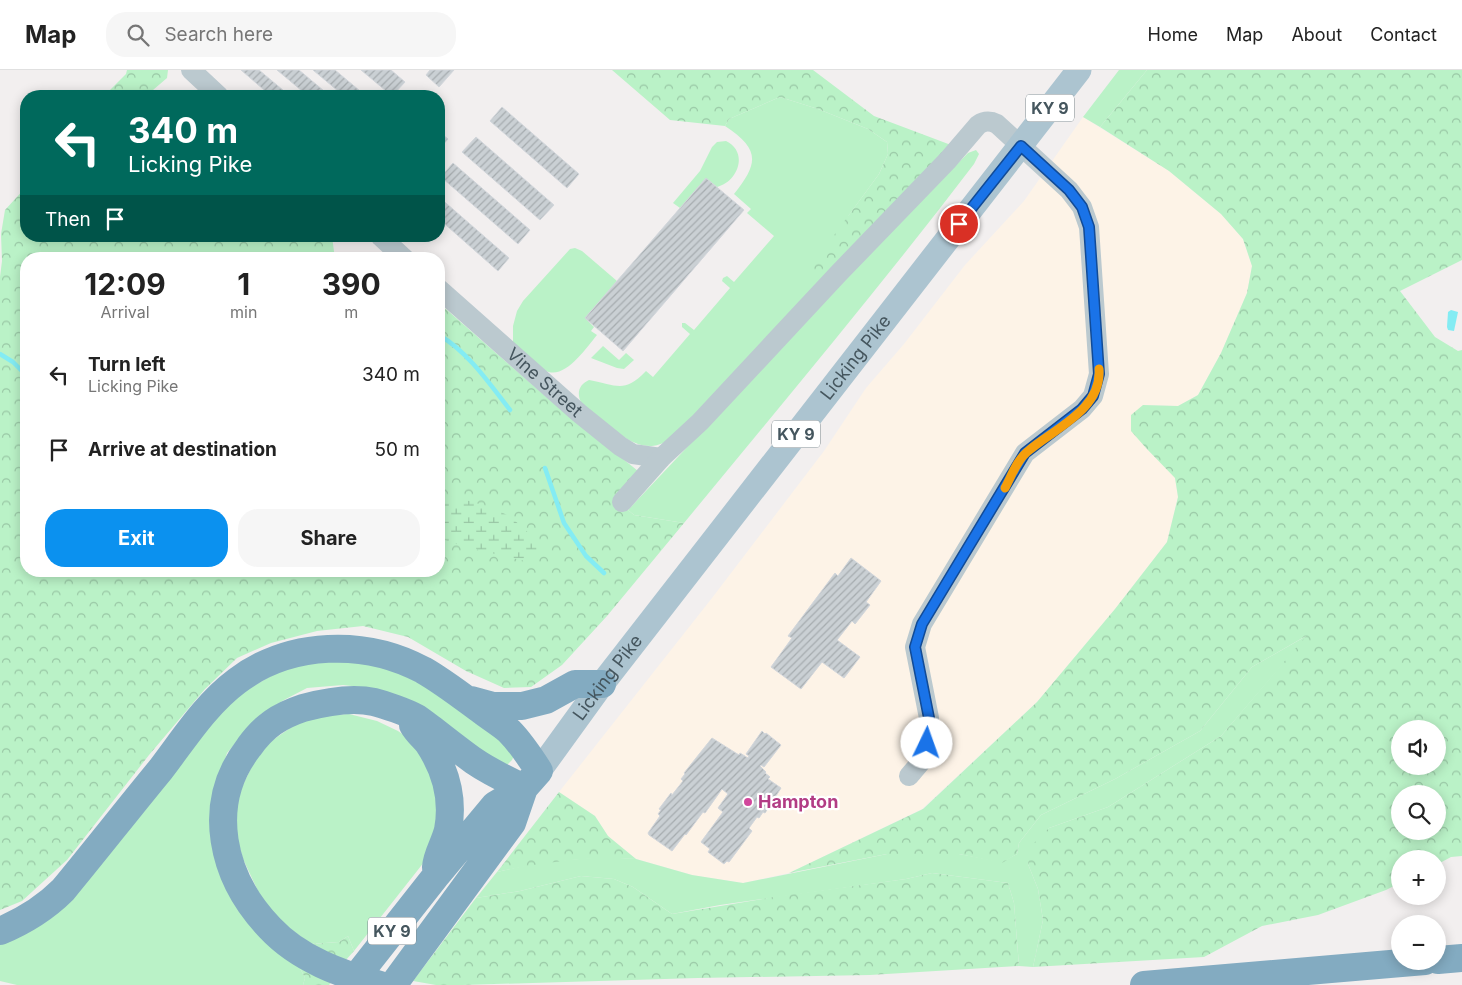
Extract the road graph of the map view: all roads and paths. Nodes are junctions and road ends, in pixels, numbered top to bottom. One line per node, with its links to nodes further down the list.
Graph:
1 (192, 70): 3 (street)
2 (1079, 70): 4 (main road, Licking Pike / KY 9)
3 (213, 90)
4 (1021, 146): 8 (street); 10 (main road, Licking Pike / KY 9); 13 (street)
5 (387, 242): 6 (street)
6 (397, 252)
7 (445, 293): 8 (street, Vine Street)
8 (661, 458): 9 (street)
9 (622, 502)
10 (602, 684): 11 (highway); 14 (main road, Licking Pike / KY 9)
11 (461, 696): 14 (highway); 16 (highway)
12 (408, 715): 14 (highway); 15 (highway); 21 (highway)
13 (908, 776)
14 (531, 779): 15 (highway, Licking Pike / KY 9); 22 (highway, Licking Pike / KY 9)
15 (435, 877): 20 (highway, Licking Pike / KY 9)
16 (0, 931)
17 (1462, 958): 18 (highway)
18 (1446, 959)
19 (1391, 964): 23 (highway)
20 (350, 985)
21 (380, 985)
22 (393, 985)
23 (1144, 985)

